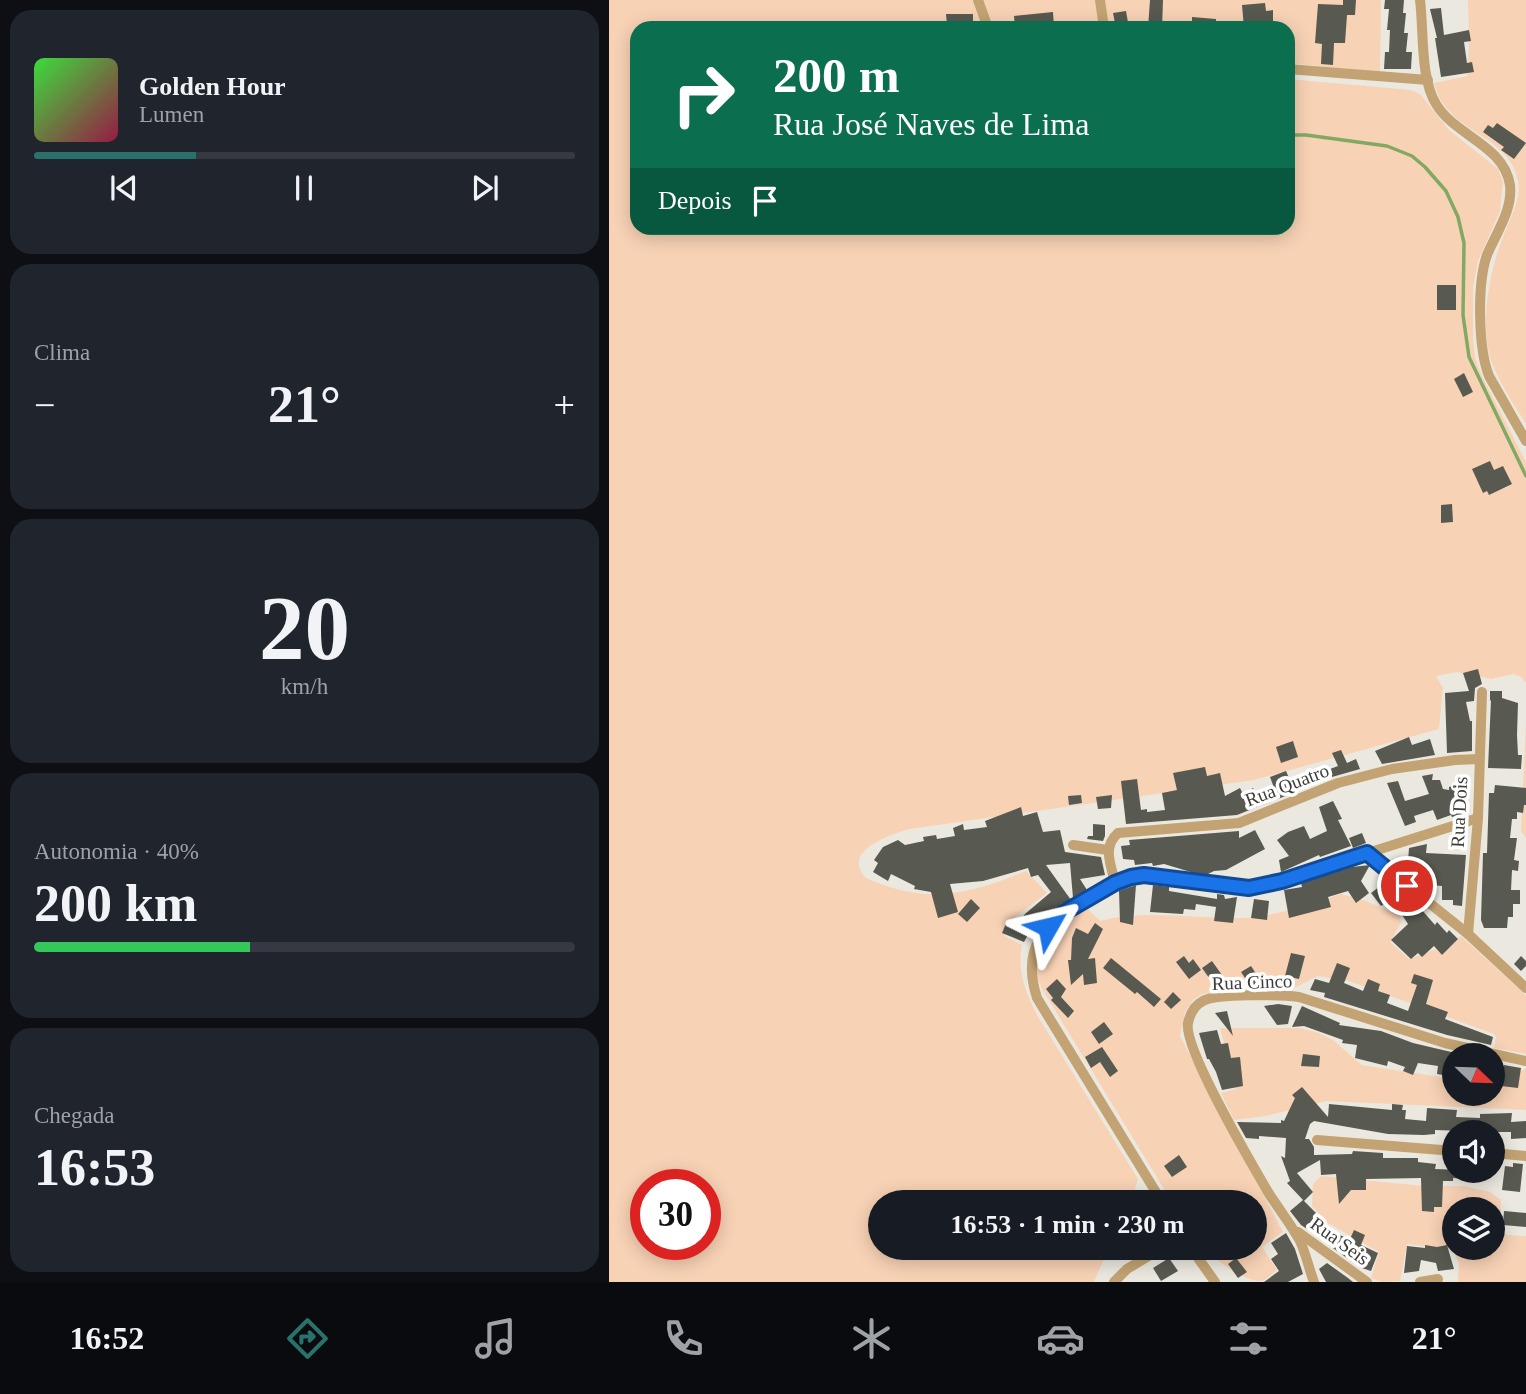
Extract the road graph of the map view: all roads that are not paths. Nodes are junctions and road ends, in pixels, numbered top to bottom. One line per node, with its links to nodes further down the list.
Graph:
1 (978, 0): 4 (street)
2 (1100, 0): 5 (street)
3 (1420, 0): 7 (street)
4 (986, 21)
5 (1103, 21)
6 (1295, 70): 7 (street)
7 (1428, 80): 8 (street)
8 (1526, 441)
9 (1482, 692): 10 (street, Rua Dois)
10 (1479, 759): 11 (street, Rua Dois); 13 (street, Rua Quatro)
11 (1478, 818): 14 (street); 16 (street, Rua Dois)
12 (1073, 845): 13 (street)
13 (1108, 850): 15 (street)
14 (1367, 853): 15 (street); 16 (street)
15 (1115, 883): 23 (street)
16 (1468, 934): 17 (street)
17 (1526, 988)
18 (1526, 1061): 24 (street, Rua Cinco)
19 (1317, 1140): 20 (street)
20 (1442, 1150)
21 (1505, 1154): 22 (street)
22 (1526, 1156)
23 (1155, 1190)
24 (1293, 1229): 30 (street, Rua Cinco); 31 (street, Rua Seis)
25 (1142, 1260): 28 (street)
26 (1199, 1260): 29 (street)
27 (1440, 1281): 32 (street)
28 (1114, 1282)
29 (1215, 1282)
30 (1314, 1282)
31 (1367, 1282)
32 (1420, 1282)

